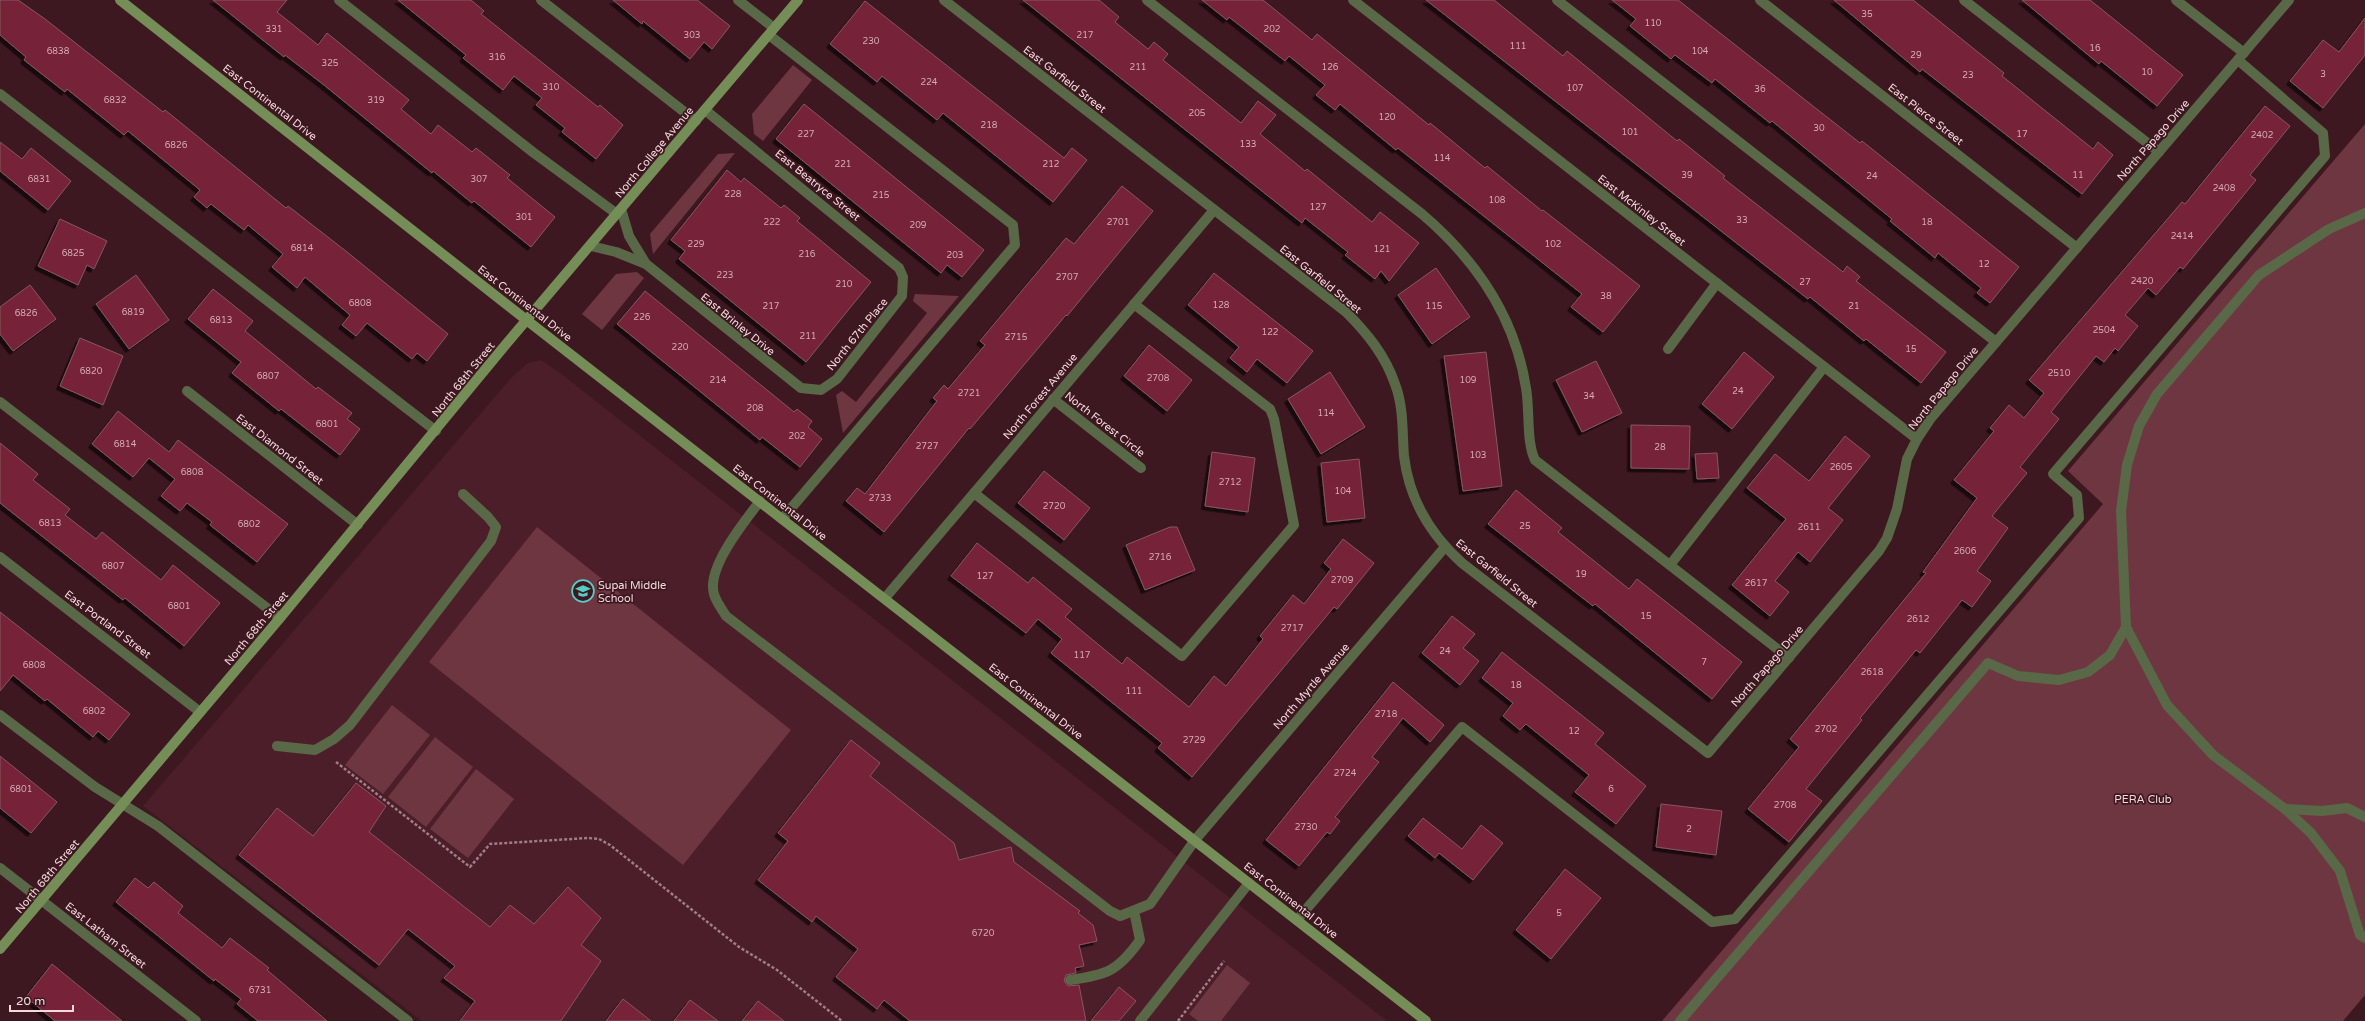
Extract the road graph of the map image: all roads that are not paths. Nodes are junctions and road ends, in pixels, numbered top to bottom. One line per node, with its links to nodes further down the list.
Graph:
1 (120, 0): 29 (street, East Continental Drive)
2 (339, 0): 21 (street)
3 (541, 0): 18 (street)
4 (738, 0): 14 (street)
5 (798, 0): 14 (street, North College Avenue)
6 (944, 0): 20 (street, East Garfield Street)
7 (1148, 0): 47 (street)
8 (1353, 0): 26 (street, East McKinley Street)
9 (1557, 0): 30 (street)
10 (1760, 0): 24 (street, East Pierce Street)
11 (1964, 0): 19 (street)
12 (2176, 0): 15 (street)
13 (2289, 0): 15 (street, North Papago Drive)
14 (772, 31): 17 (street, North College Avenue); 43 (street)
15 (2241, 56): 19 (street, North Papago Drive); 64 (street)
16 (0, 94): 37 (street)
17 (705, 110): 18 (street, North College Avenue); 27 (street, East Beatryce Street)
18 (696, 121): 21 (street, North College Avenue)
19 (2159, 152): 24 (street, North Papago Drive)
20 (1214, 210): 28 (street, North Forest Avenue); 45 (street, East Garfield Street)
21 (619, 212): 23 (street, North College Avenue); 25 (street, East Brinley Drive)
22 (2365, 213): 50 (street)
23 (590, 246): 25 (street, East Brinley Drive); 29 (street, North College Avenue)
24 (2077, 248): 30 (street, North Papago Drive)
25 (646, 264): 33 (street, East Brinley Drive)
26 (1717, 283): 31 (street); 32 (street, East McKinley Street)
27 (904, 287): 33 (street, North 67th Place)
28 (1134, 304): 35 (street, North Forest Avenue); 40 (street)
29 (527, 320): 37 (street, North 68th Street); 42 (street, East Continental Drive)
30 (1996, 342): 38 (street, North Papago Drive)
31 (1668, 349)
32 (1824, 366): 38 (street, East McKinley Street); 47 (street)
33 (821, 390)
34 (187, 391): 44 (street, East Diamond Street)
35 (1053, 399): 39 (street, North Forest Circle); 40 (street, North Forest Avenue)
36 (0, 402): 49 (street)
37 (436, 431): 44 (street, North 68th Street)
38 (1917, 439): 51 (street, North Papago Drive)
39 (1141, 468)
40 (974, 493): 48 (street, North Forest Avenue)
41 (464, 494): 54 (street)
42 (760, 501): 43 (street, East Continental Drive); 63 (street, North Myrtle Avenue)
43 (782, 519): 48 (street, East Continental Drive)
44 (358, 525): 49 (street, North 68th Street)
45 (1446, 547): 55 (street, East Garfield Street); 59 (street, North Myrtle Avenue)
46 (0, 557): 52 (street, East Portland Street)
47 (1670, 565): 51 (street)
48 (885, 598): 59 (street, East Continental Drive)
49 (280, 618): 52 (street, North 68th Street)
50 (2126, 627): 57 (street); 72 (street)
51 (1790, 658): 55 (street, North Papago Drive)
52 (200, 712): 56 (street, North 68th Street)
53 (0, 715): 56 (street)
54 (277, 746)
55 (1708, 753)
56 (123, 805): 62 (street, North 68th Street); 69 (street)
57 (2285, 809): 58 (street); 65 (street)
58 (2365, 817)
59 (1195, 840): 61 (street, East Continental Drive); 63 (street, North Myrtle Avenue)
60 (0, 868): 62 (street, East Latham Street)
61 (1249, 883): 64 (street, East Continental Drive); 70 (street)
62 (42, 900): 66 (street, North 68th Street); 68 (street, East Latham Street)
63 (1134, 911): 67 (street)
64 (1297, 920): 71 (street, East Continental Drive)
65 (2365, 938)
66 (0, 949)
67 (1070, 980)
68 (196, 1021)
69 (408, 1021)
70 (1140, 1021)
71 (1426, 1021)
72 (1680, 1021)

